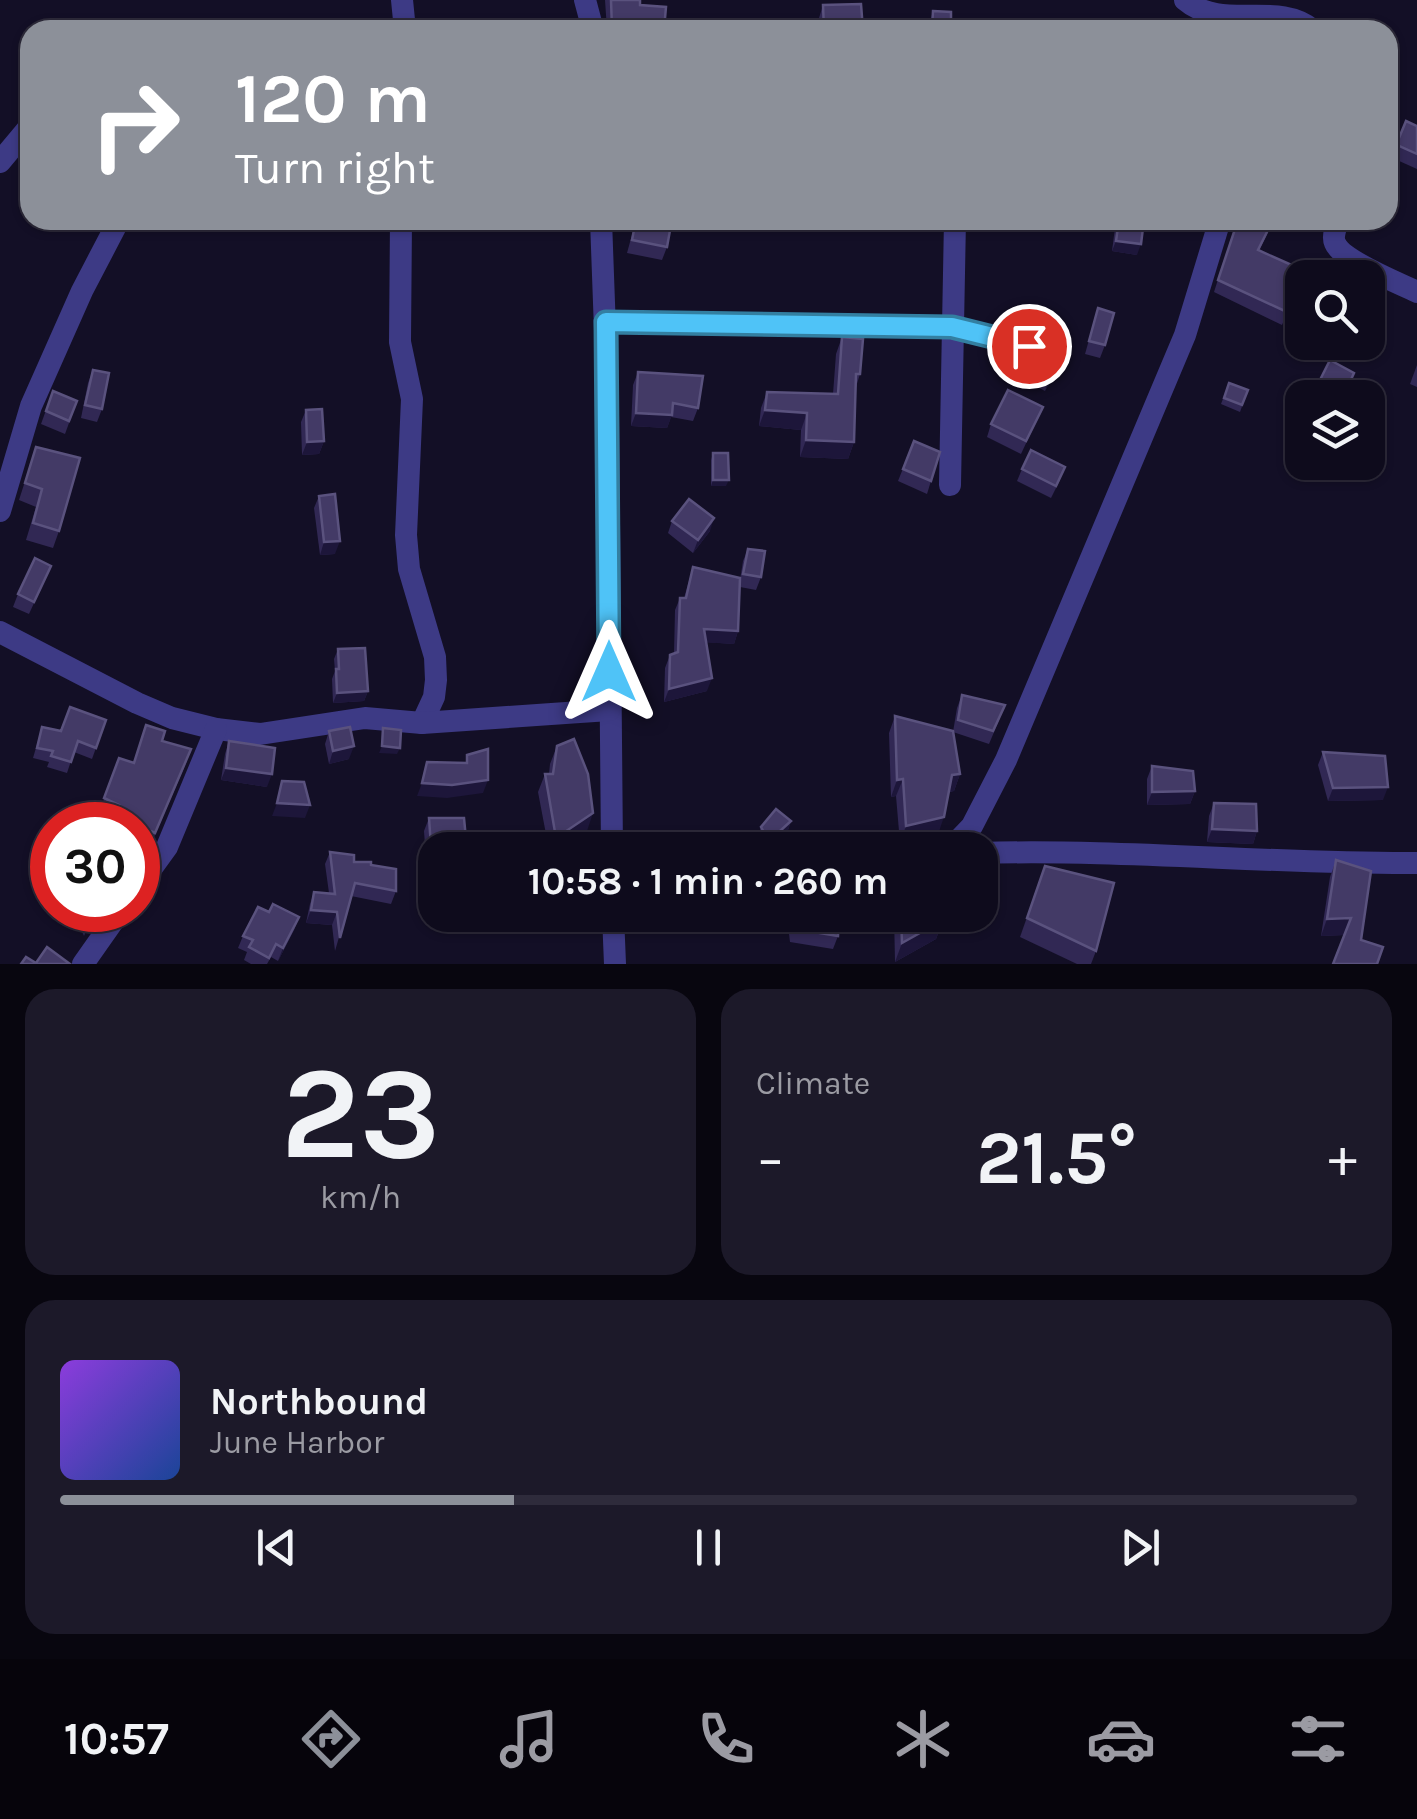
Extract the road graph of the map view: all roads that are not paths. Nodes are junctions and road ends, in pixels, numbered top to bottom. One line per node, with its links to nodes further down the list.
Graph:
1 (1185, 0): 2 (street)
2 (1296, 20)
3 (20, 138): 4 (street)
4 (0, 162)
5 (114, 230): 16 (street)
6 (401, 230): 19 (street)
7 (601, 230): 12 (street)
8 (955, 230): 13 (street)
9 (1217, 230): 22 (street)
10 (1337, 230): 11 (street)
11 (1417, 292)
12 (606, 322): 13 (street); 18 (street)
13 (952, 327): 14 (street); 15 (street)
14 (1029, 346)
15 (950, 484)
16 (0, 511)
17 (0, 632): 20 (street)
18 (609, 710): 19 (street); 21 (street)
19 (422, 723): 20 (street)
20 (216, 730): 24 (street)
21 (612, 832)
22 (966, 832)
23 (998, 852): 25 (street)
24 (160, 857)
25 (1417, 863)
26 (106, 932): 28 (street)
27 (614, 932): 29 (street)
28 (83, 964)
29 (615, 964)

